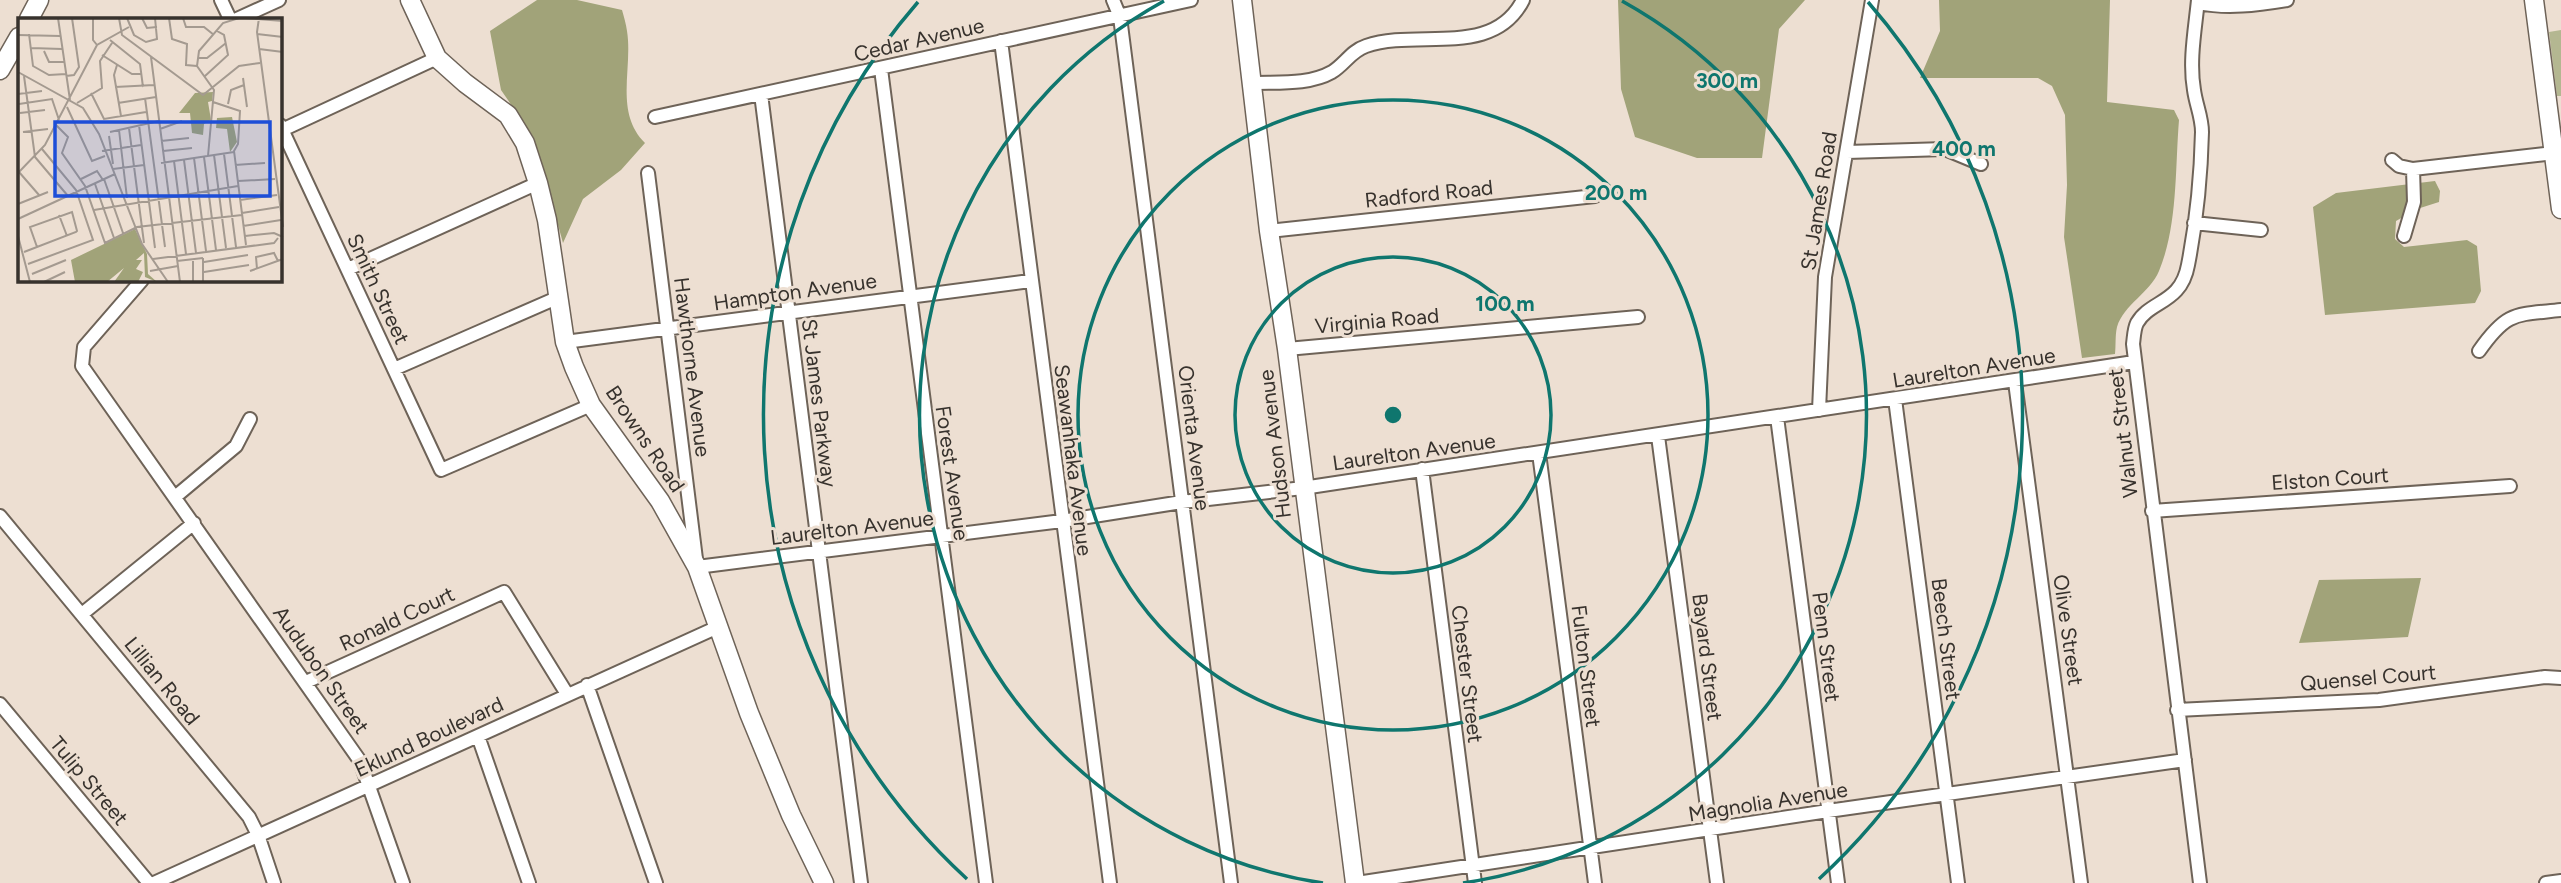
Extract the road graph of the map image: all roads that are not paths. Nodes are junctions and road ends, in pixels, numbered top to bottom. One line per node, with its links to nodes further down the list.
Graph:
1 (39, 0): 14 (street)
2 (221, 0): 15 (street)
3 (279, 0): 16 (street)
4 (410, 0): 19 (street, Browns Road)
5 (1113, 0): 13 (street, Orienta Avenue)
6 (1191, 0): 13 (street, Cedar Avenue)
7 (1242, 0): 22 (street, Hudson Avenue)
8 (1523, 0): 22 (street)
9 (1872, 0): 27 (street, St James Road)
10 (2287, 0): 12 (street)
11 (2534, 0): 28 (street)
12 (2198, 1): 36 (street, Walnut Street)
13 (1120, 17): 17 (street, Cedar Avenue); 66 (street, Orienta Avenue)
14 (30, 18)
15 (230, 18)
16 (239, 18)
17 (1001, 41): 20 (street, Cedar Avenue); 41 (street, Seawanhaka Avenue)
18 (18, 42): 21 (street)
19 (437, 58): 25 (street); 33 (street, Browns Road)
20 (881, 69): 23 (street, Cedar Avenue); 43 (street, Forest Avenue)
21 (0, 70)
22 (1253, 83): 38 (street, Hudson Avenue)
23 (761, 94): 24 (street, Cedar Avenue); 46 (street, St James Parkway)
24 (655, 117)
25 (282, 127)
26 (282, 129): 40 (street, Smith Street)
27 (1847, 152): 30 (street); 57 (street, St James Road)
28 (2554, 153): 31 (street); 35 (street)
29 (2392, 160): 31 (street)
30 (1981, 164)
31 (2413, 169): 39 (street)
32 (648, 173): 48 (street, Hawthorne Avenue)
33 (538, 183): 40 (street); 44 (street, Browns Road)
34 (1595, 196): 38 (street, Radford Road)
35 (2561, 209)
36 (2194, 223): 37 (street); 52 (street, Walnut Street)
37 (2260, 230)
38 (1269, 231): 50 (street, Hudson Avenue)
39 (2404, 236)
40 (348, 269): 53 (street, Smith Street)
41 (1030, 281): 43 (street, Hampton Avenue); 69 (street, Seawanhaka Avenue)
42 (140, 282): 65 (street, Audubon Street)
43 (909, 296): 46 (street, Hampton Avenue); 71 (street, Forest Avenue)
44 (559, 297): 49 (street, Browns Road); 53 (street)
45 (2561, 310): 51 (street)
46 (788, 313): 48 (street, Hampton Avenue); 72 (street, St James Parkway)
47 (1638, 317): 50 (street, Virginia Road)
48 (667, 329): 49 (street, Hampton Avenue); 73 (street, Hawthorne Avenue)
49 (565, 342): 56 (street, Browns Road)
50 (1287, 349): 64 (street, Hudson Avenue)
51 (2479, 351)
52 (2134, 362): 54 (street, Laurelton Avenue); 67 (street, Walnut Street)
53 (394, 369): 56 (street, Smith Street)
54 (2015, 382): 55 (street, Laurelton Avenue); 84 (street, Olive Street)
55 (1895, 399): 57 (street, Laurelton Avenue); 86 (street, Beech Street)
56 (592, 405): 73 (street, Browns Road)
57 (1819, 410): 58 (street, Laurelton Avenue)
58 (1777, 417): 60 (street, Laurelton Avenue); 87 (street, Penn Street)
59 (250, 419): 65 (street)
60 (1658, 436): 61 (street, Laurelton Avenue); 88 (street, Bayard Street)
61 (1539, 453): 62 (street, Laurelton Avenue); 90 (street, Fulton Street)
62 (1422, 469): 64 (street, Laurelton Avenue); 91 (street, Chester Street)
63 (2510, 486): 67 (street, Elston Court)
64 (1303, 488): 66 (street, Laurelton Avenue); 103 (street, Hudson Avenue)
65 (175, 497): 70 (street, Audubon Street)
66 (1182, 502): 69 (street, Laurelton Avenue); 102 (street, Orienta Avenue)
67 (2152, 511): 81 (street, Walnut Street)
68 (0, 516): 74 (street, Lillian Road)
69 (1062, 521): 71 (street, Laurelton Avenue); 101 (street, Seawanhaka Avenue)
70 (194, 523): 74 (street); 77 (street, Audubon Street)
71 (941, 537): 72 (street, Laurelton Avenue); 100 (street, Forest Avenue)
72 (820, 551): 73 (street, Laurelton Avenue); 99 (street, St James Parkway)
73 (697, 567): 75 (street, Browns Road)
74 (82, 614): 89 (street, Lillian Road)
75 (720, 626): 78 (street, Eklund Boulevard); 98 (street, Browns Road)
76 (2561, 678): 81 (street, Quensel Court)
77 (306, 682): 79 (street, Ronald Court); 85 (street, Audubon Street)
78 (587, 685): 79 (street, Eklund Boulevard); 97 (street)
79 (567, 694): 82 (street, Eklund Boulevard)
80 (0, 704): 93 (street, Tulip Street)
81 (2177, 710): 83 (street, Walnut Street)
82 (478, 736): 85 (street, Eklund Boulevard); 96 (street)
83 (2185, 760): 84 (street, Magnolia Avenue); 110 (street, Walnut Street)
84 (2068, 776): 86 (street, Magnolia Avenue); 109 (street, Olive Street)
85 (370, 785): 89 (street, Eklund Boulevard); 95 (street, Audubon Street)
86 (1947, 795): 87 (street, Magnolia Avenue); 108 (street, Beech Street)
87 (1828, 811): 88 (street, Magnolia Avenue); 107 (street, Penn Street)
88 (1710, 830): 90 (street, Magnolia Avenue); 106 (street, Bayard Street)
89 (258, 835): 93 (street, Eklund Boulevard); 94 (street, Lillian Road)
90 (1590, 848): 91 (street, Magnolia Avenue); 105 (street, Fulton Street)
91 (1472, 864): 103 (street, Magnolia Avenue); 104 (street, Chester Street)
92 (2561, 881): 111 (street)
93 (151, 883)
94 (274, 883)
95 (403, 883)
96 (529, 883)
97 (656, 883)
98 (824, 883)
99 (861, 883)
100 (986, 883)
101 (1110, 883)
102 (1231, 883)
103 (1356, 883)
104 (1475, 883)
105 (1595, 883)
106 (1717, 883)
107 (1838, 883)
108 (1958, 883)
109 (2081, 883)
110 (2200, 883)
111 (2546, 883)

